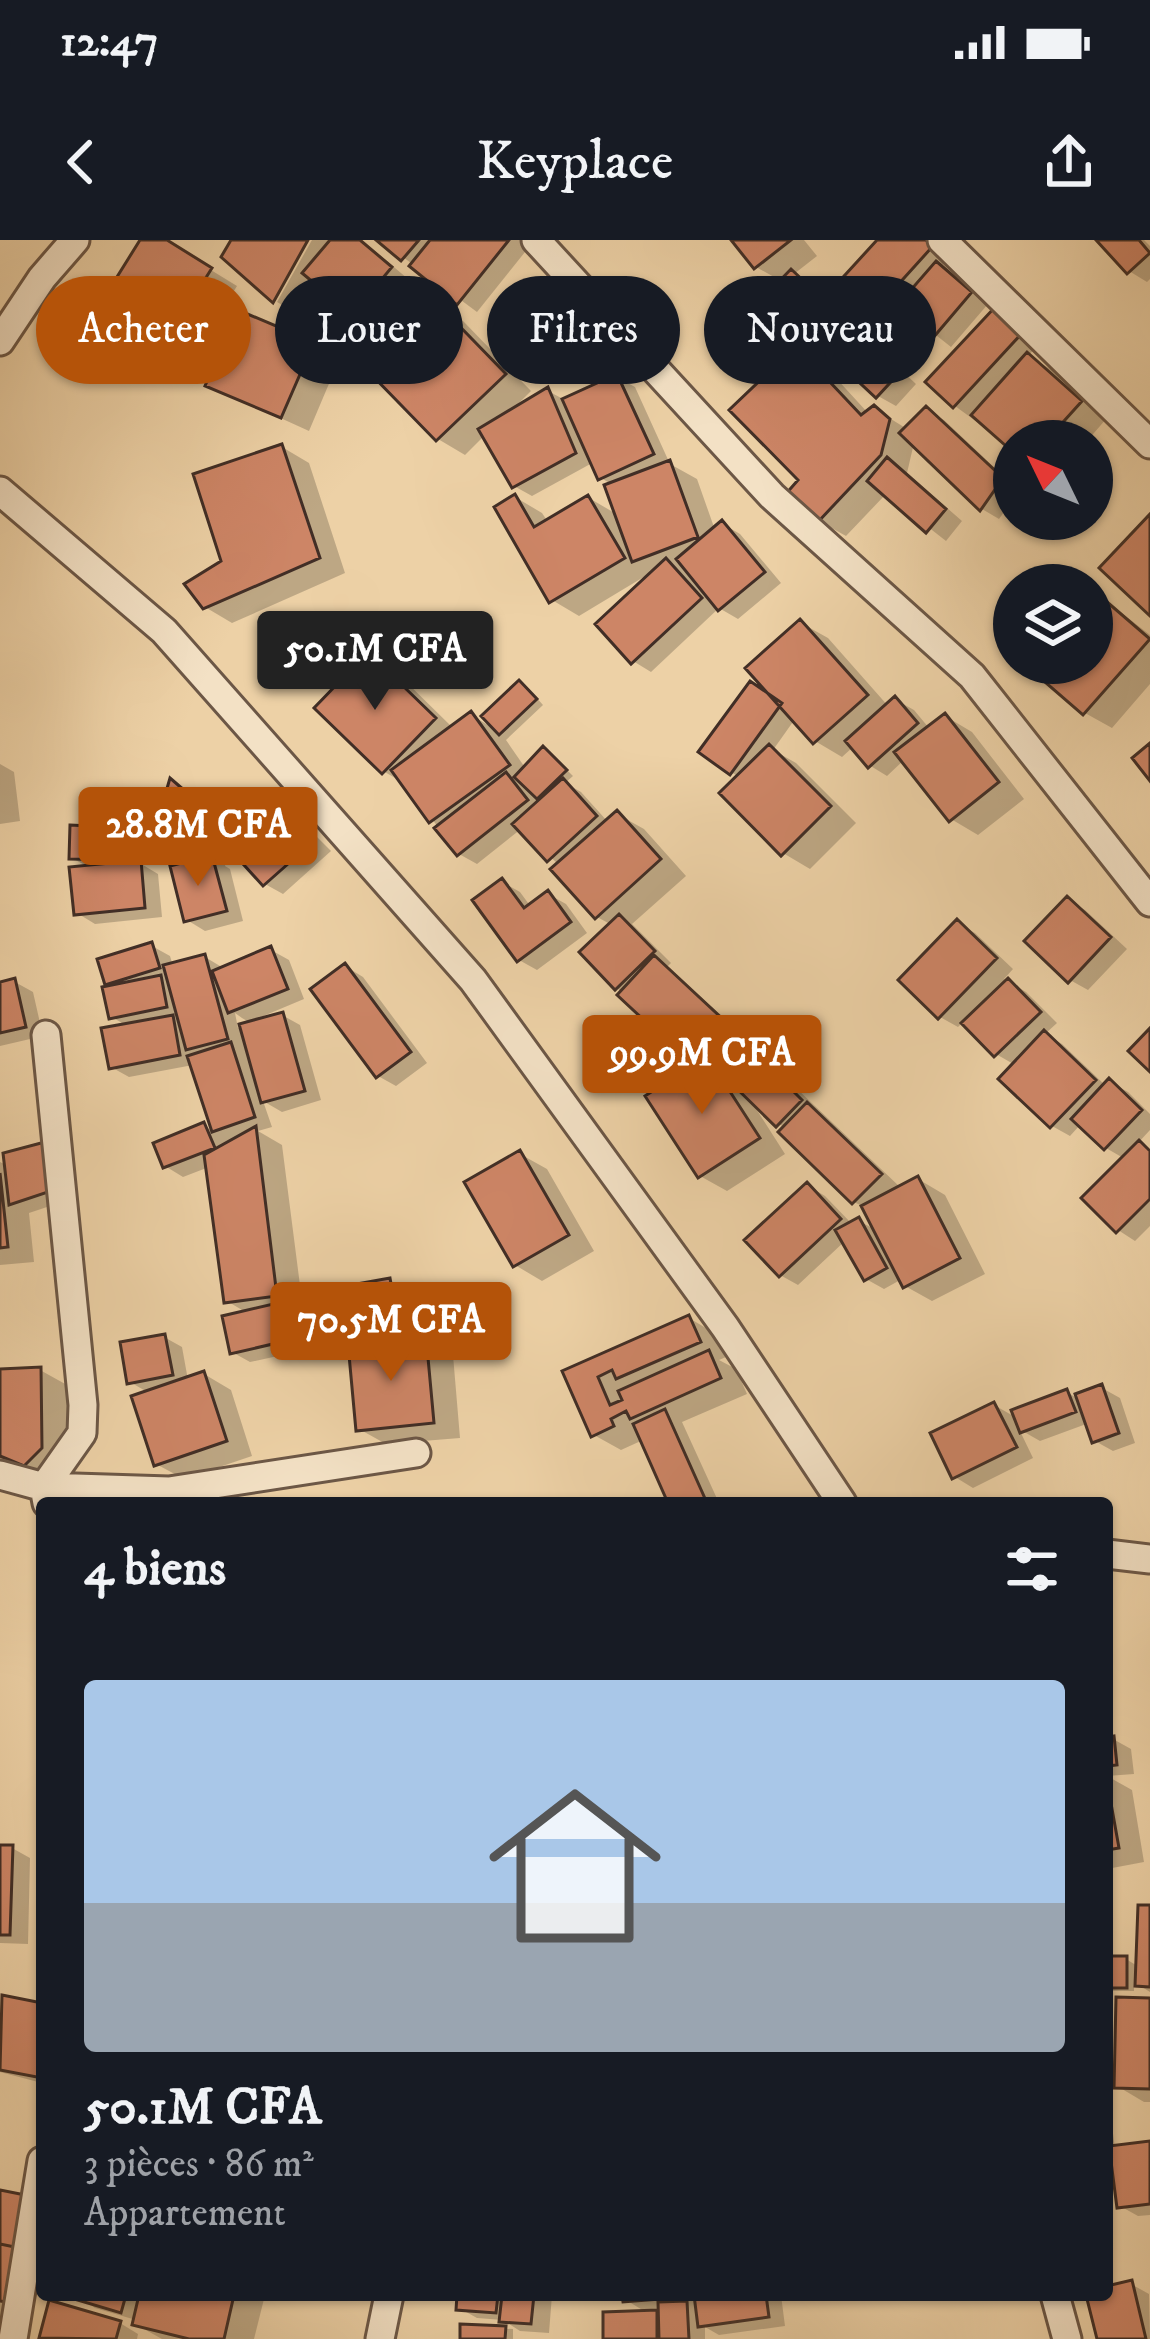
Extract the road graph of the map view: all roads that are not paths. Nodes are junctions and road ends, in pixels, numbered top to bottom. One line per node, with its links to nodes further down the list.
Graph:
1 (75, 240): 4 (street)
2 (536, 240): 7 (street)
3 (942, 240): 5 (street)
4 (0, 340)
5 (1150, 444)
6 (0, 491): 12 (street)
7 (1150, 902)
8 (46, 1036): 11 (street)
9 (416, 1454): 11 (street)
10 (0, 1474): 11 (street)
11 (46, 1495)
12 (838, 1497)
13 (1113, 1555): 14 (street)
14 (1150, 1559)
15 (36, 2198): 18 (street)
16 (388, 2301): 19 (street)
17 (1057, 2301): 20 (street)
18 (13, 2339)
19 (380, 2339)
20 (1067, 2339)

